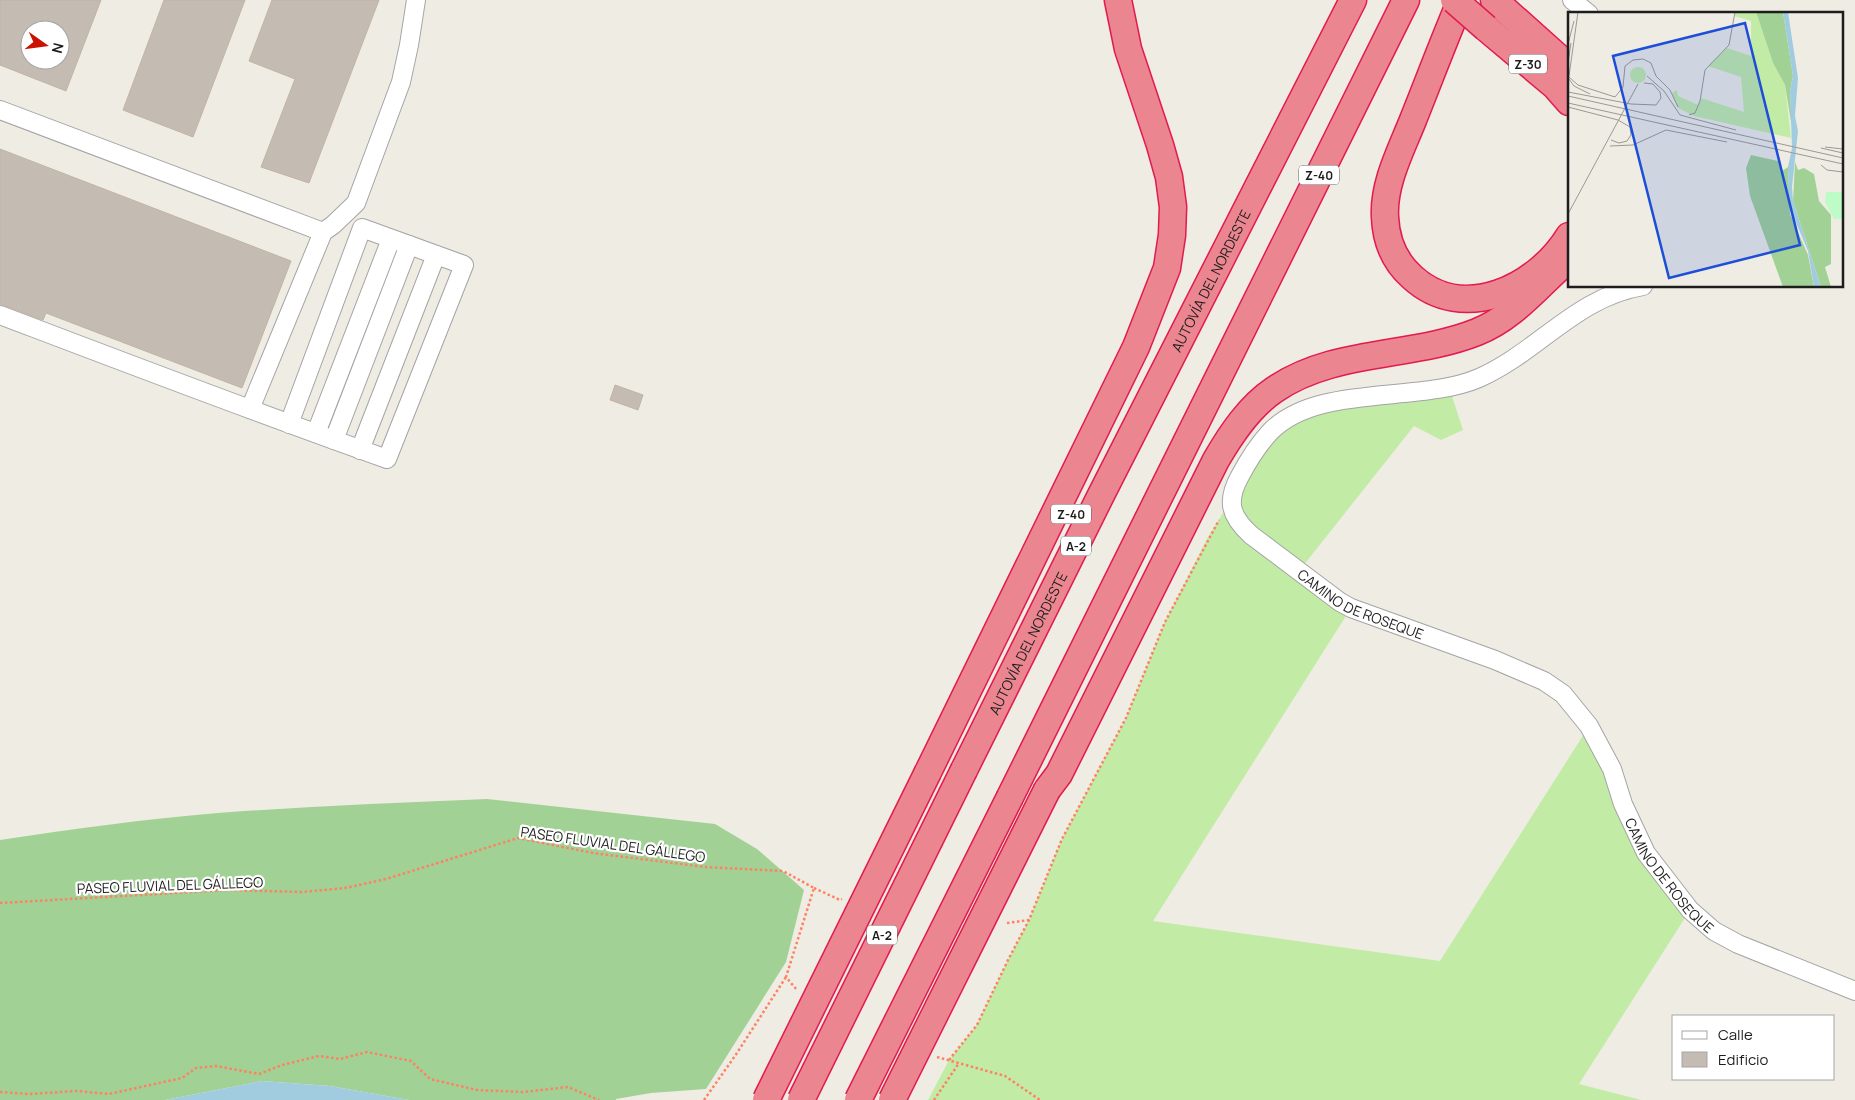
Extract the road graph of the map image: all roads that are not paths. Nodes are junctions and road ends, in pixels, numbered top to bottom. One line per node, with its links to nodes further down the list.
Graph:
1 (416, 0): 13 (street)
2 (1118, 0): 28 (highway)
3 (1353, 0): 21 (highway, AUTOVÍA DEL NORDESTE / Z-40)
4 (1406, 0): 22 (highway, Z-40)
5 (1454, 0): 11 (highway, Z-30, bridge)
6 (1461, 0): 14 (highway)
7 (1572, 0): 9 (street)
8 (1496, 2): 10 (highway, Z-30)
9 (1587, 12)
10 (1568, 66)
11 (1568, 101)
12 (0, 110): 13 (street)
13 (323, 232): 23 (street)
14 (1568, 237)
15 (391, 239): 16 (street); 24 (street); 25 (street)
16 (409, 245): 17 (street); 26 (street)
17 (436, 255): 27 (street); 27 (street)
18 (1568, 260): 29 (highway)
19 (1634, 288): 30 (street, CAMINO DE ROSEQUE)
20 (0, 315): 23 (street)
21 (1189, 322): 28 (highway, Z-40); 32 (highway, AUTOVÍA DEL NORDESTE / A-2, bridge)
22 (1233, 349): 29 (highway); 33 (highway, bridge)
23 (250, 409): 24 (street)
24 (289, 424): 25 (street)
25 (316, 433): 26 (street)
26 (334, 440): 27 (street)
27 (360, 450)
28 (958, 710): 31 (highway, Z-40, bridge)
29 (1047, 790): 34 (highway, bridge)
30 (1855, 991)
31 (766, 1100)
32 (800, 1100)
33 (858, 1100)
34 (892, 1100)

